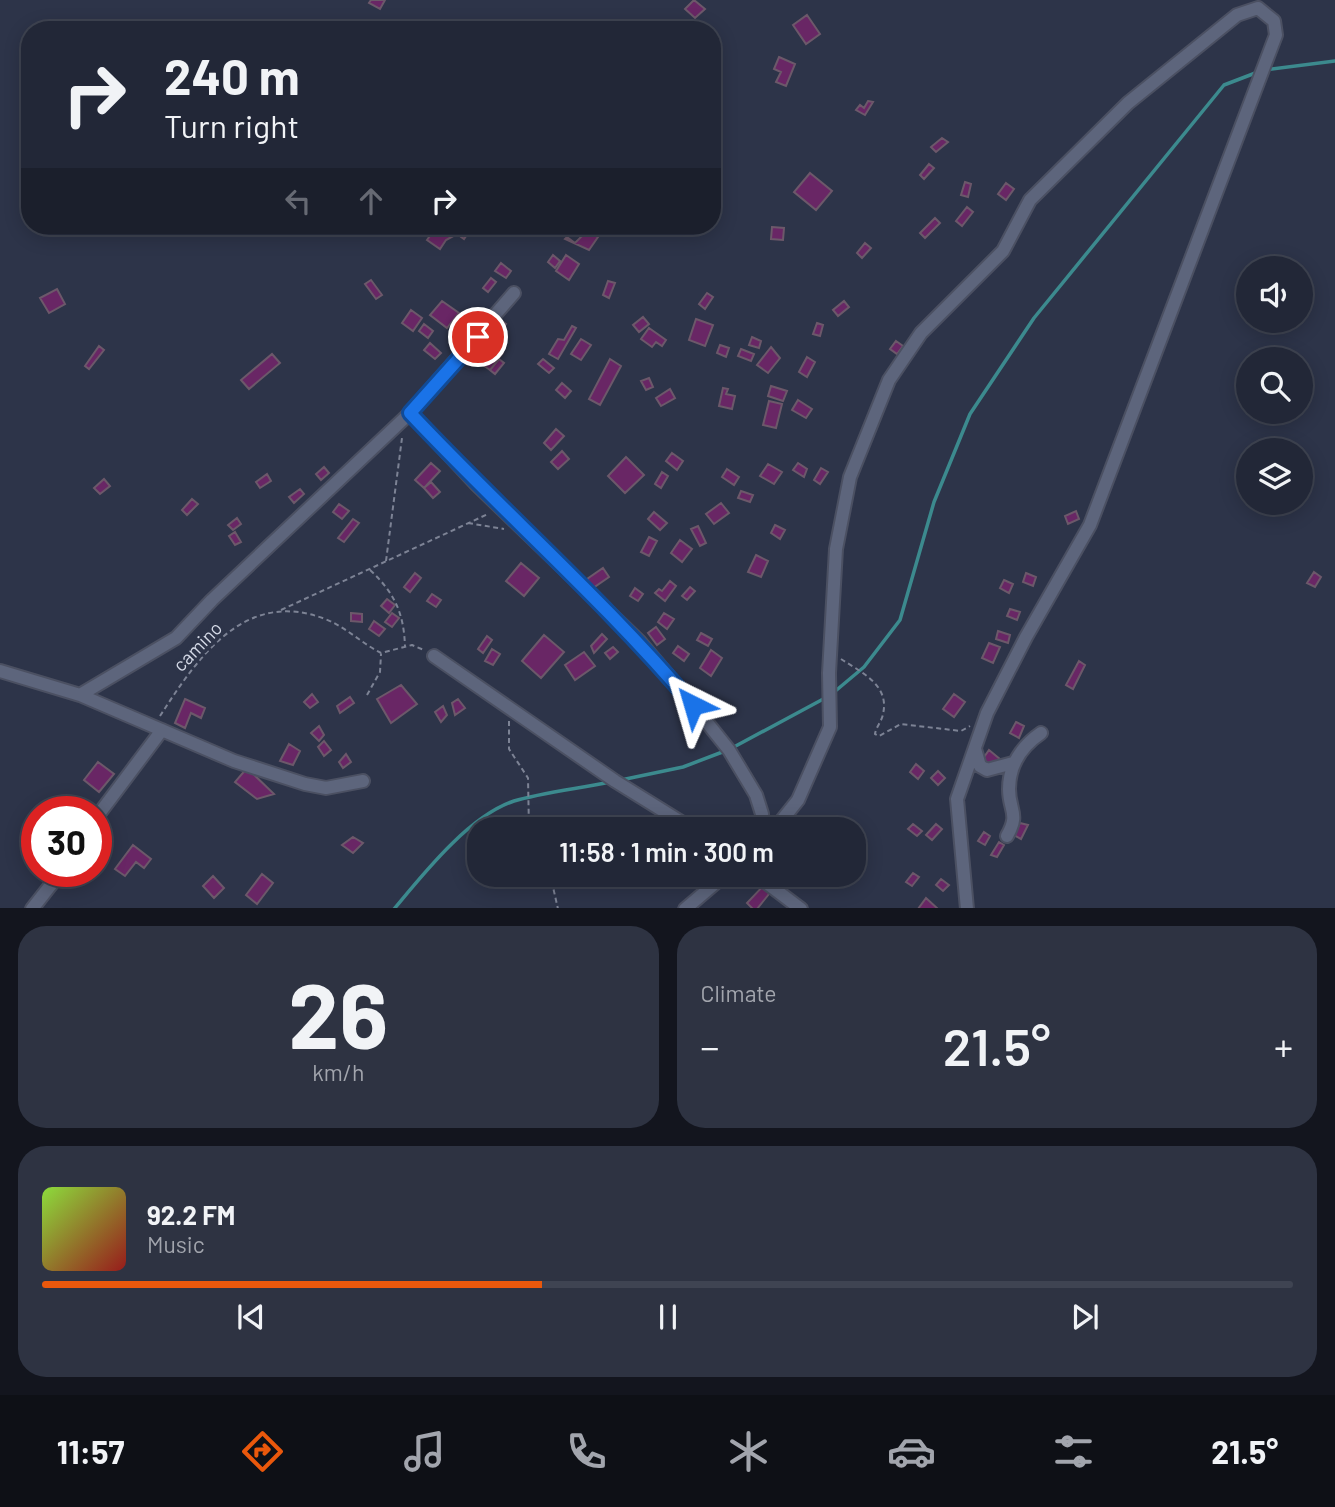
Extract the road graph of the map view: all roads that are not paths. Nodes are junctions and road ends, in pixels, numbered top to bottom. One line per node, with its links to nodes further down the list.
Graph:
1 (514, 293): 2 (street)
2 (408, 415): 5 (street); 13 (street)
3 (434, 656): 12 (street)
4 (0, 671): 5 (street)
5 (80, 695): 6 (street)
6 (158, 729): 10 (street); 11 (street)
7 (1041, 733): 9 (street)
8 (975, 749): 9 (street); 14 (street); 22 (street)
9 (1013, 763): 15 (street)
10 (363, 781)
11 (111, 796)
12 (673, 817)
13 (761, 817)
14 (784, 817)
15 (1007, 836)
16 (49, 887): 19 (street)
17 (710, 887): 20 (street)
18 (772, 887): 21 (street)
19 (32, 908)
20 (685, 908)
21 (801, 908)
22 (967, 908)

